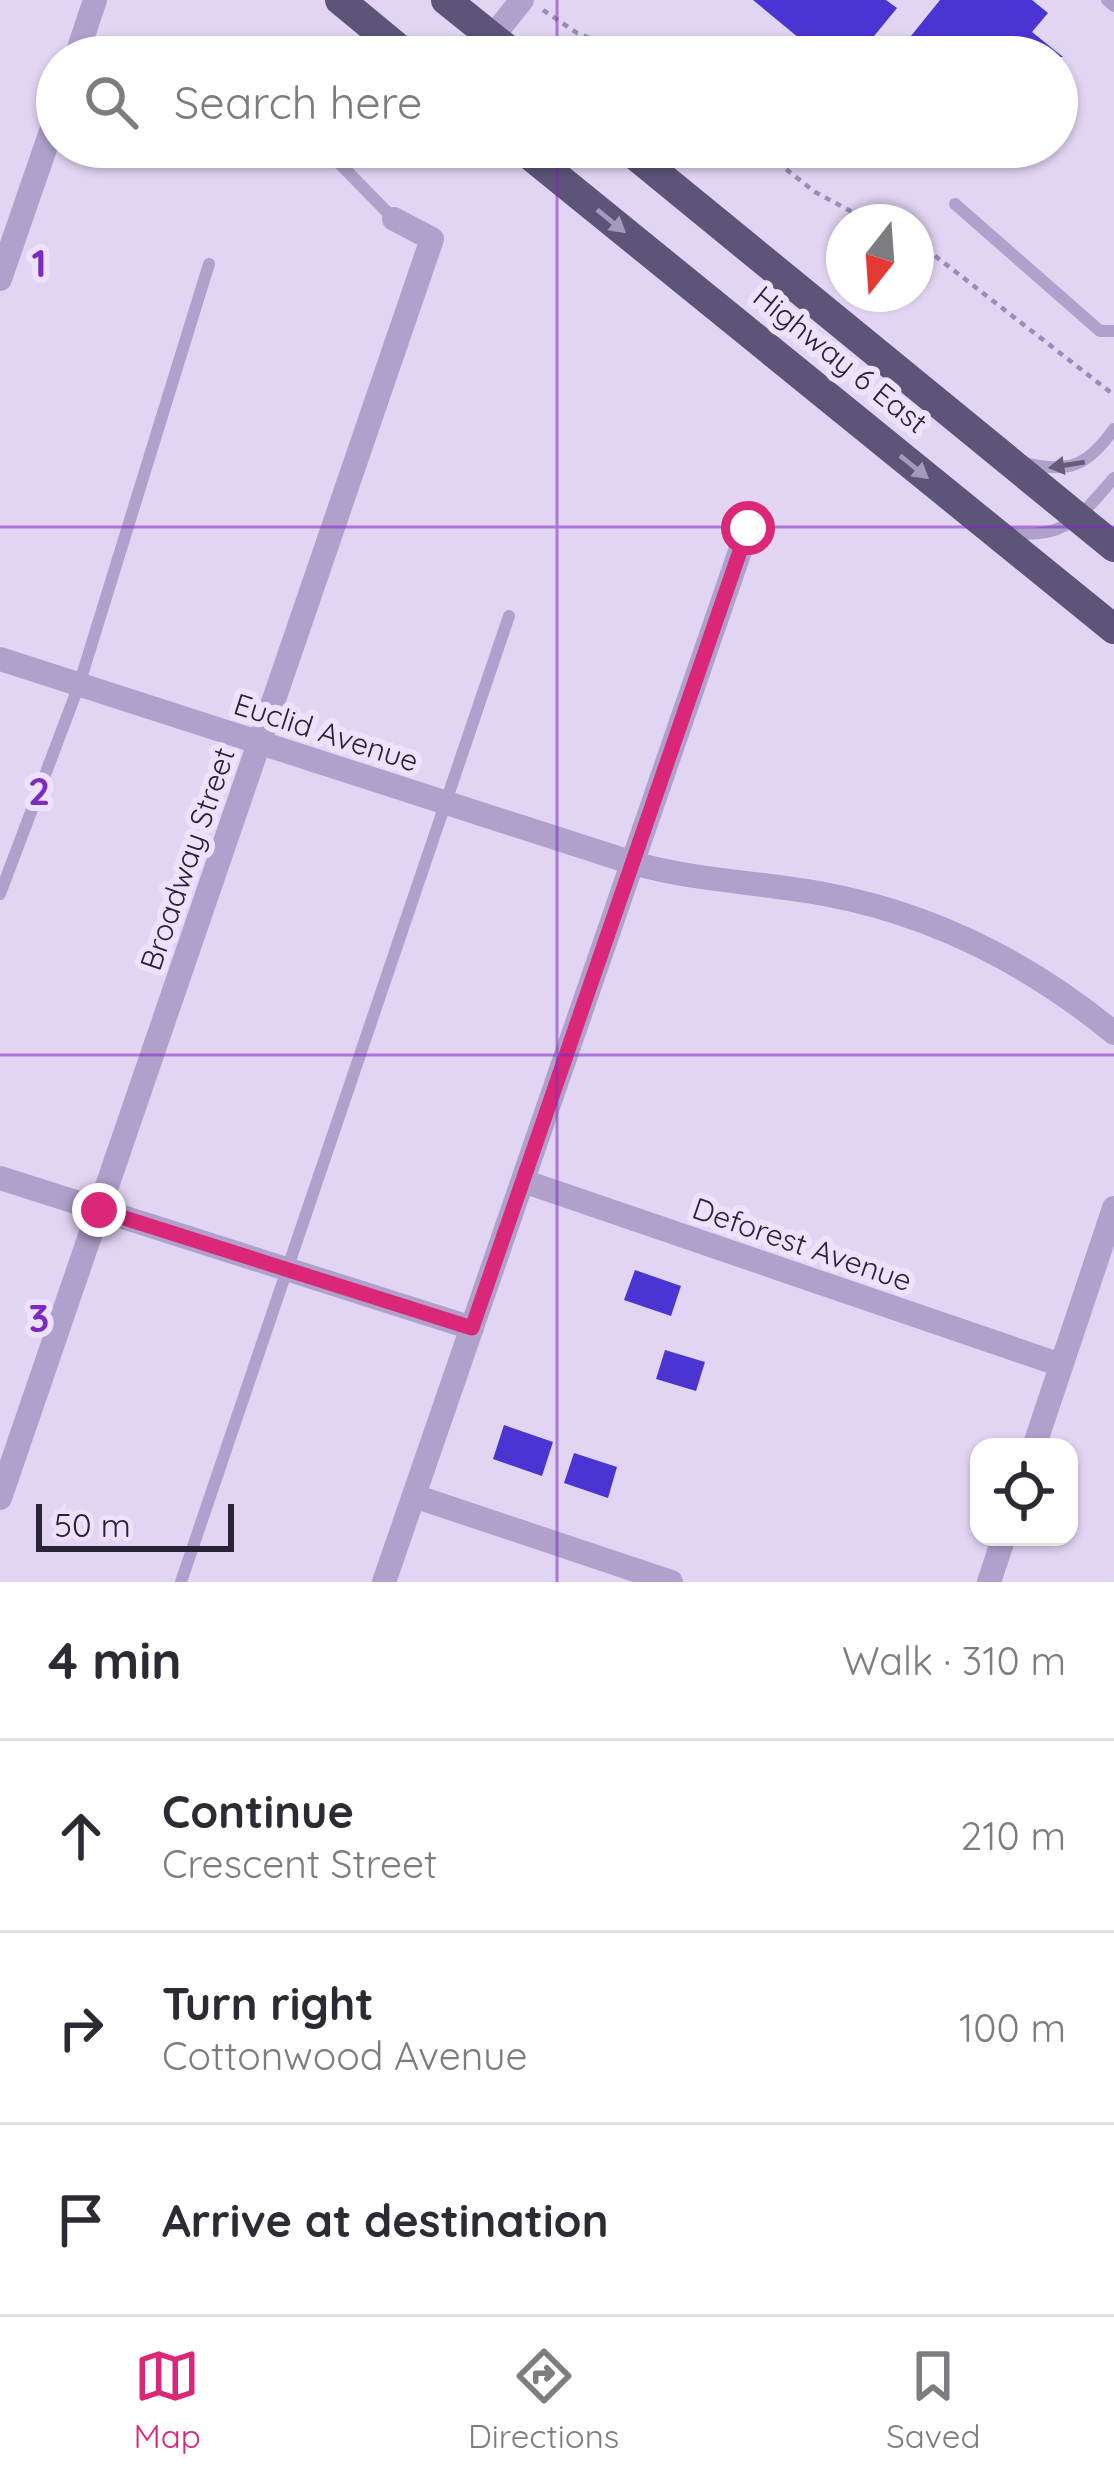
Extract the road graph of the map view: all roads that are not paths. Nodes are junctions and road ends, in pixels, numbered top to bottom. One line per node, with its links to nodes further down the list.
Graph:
1 (95, 0): 7 (street)
2 (340, 0): 8 (main road)
3 (446, 0): 9 (main road)
4 (525, 0): 10 (street)
5 (1107, 0): 6 (lane)
6 (1114, 6)
7 (83, 36)
8 (384, 36)
9 (475, 36)
10 (494, 36)
11 (38, 168): 18 (street)
12 (344, 168): 16 (lane)
13 (546, 168): 25 (main road, Highway 6 East, one-way to 25)
14 (651, 168): 21 (main road, Highway 6 East)
15 (955, 204): 19 (lane)
16 (394, 219): 31 (street, Broadway Street)
17 (209, 264): 30 (lane)
18 (0, 279)
19 (1114, 331)
20 (1114, 429): 21 (lane, one-way to 21)
21 (1005, 458): 23 (main road, Highway 6 East)
22 (1114, 478): 23 (lane)
23 (1078, 518): 25 (lane); 26 (main road, Highway 6 East)
24 (748, 528): 33 (street)
25 (994, 532): 28 (main road, Highway 6 East)
26 (1114, 547)
27 (509, 616): 32 (lane)
28 (1114, 628)
29 (0, 659): 30 (street, Euclid Avenue)
30 (79, 685): 31 (street, Euclid Avenue); 34 (lane)
31 (259, 742): 32 (street, Euclid Avenue); 39 (street, Broadway Street)
32 (445, 802): 33 (street, Euclid Avenue); 40 (lane)
33 (633, 863): 35 (street, Euclid Avenue); 37 (street)
34 (0, 894)
35 (1114, 1033)
36 (0, 1178): 39 (street)
37 (523, 1181): 41 (street); 42 (street, Deforest Avenue)
38 (1114, 1208): 42 (street)
39 (99, 1210): 40 (street); 45 (street, Broadway Street)
40 (286, 1269): 41 (street); 47 (lane)
41 (472, 1328): 44 (street)
42 (1061, 1365): 43 (street)
43 (1037, 1438)
44 (414, 1496): 48 (street); 49 (street)
45 (0, 1498)
46 (1001, 1546): 50 (street)
47 (181, 1582)
48 (384, 1582)
49 (671, 1582)
50 (988, 1582)

